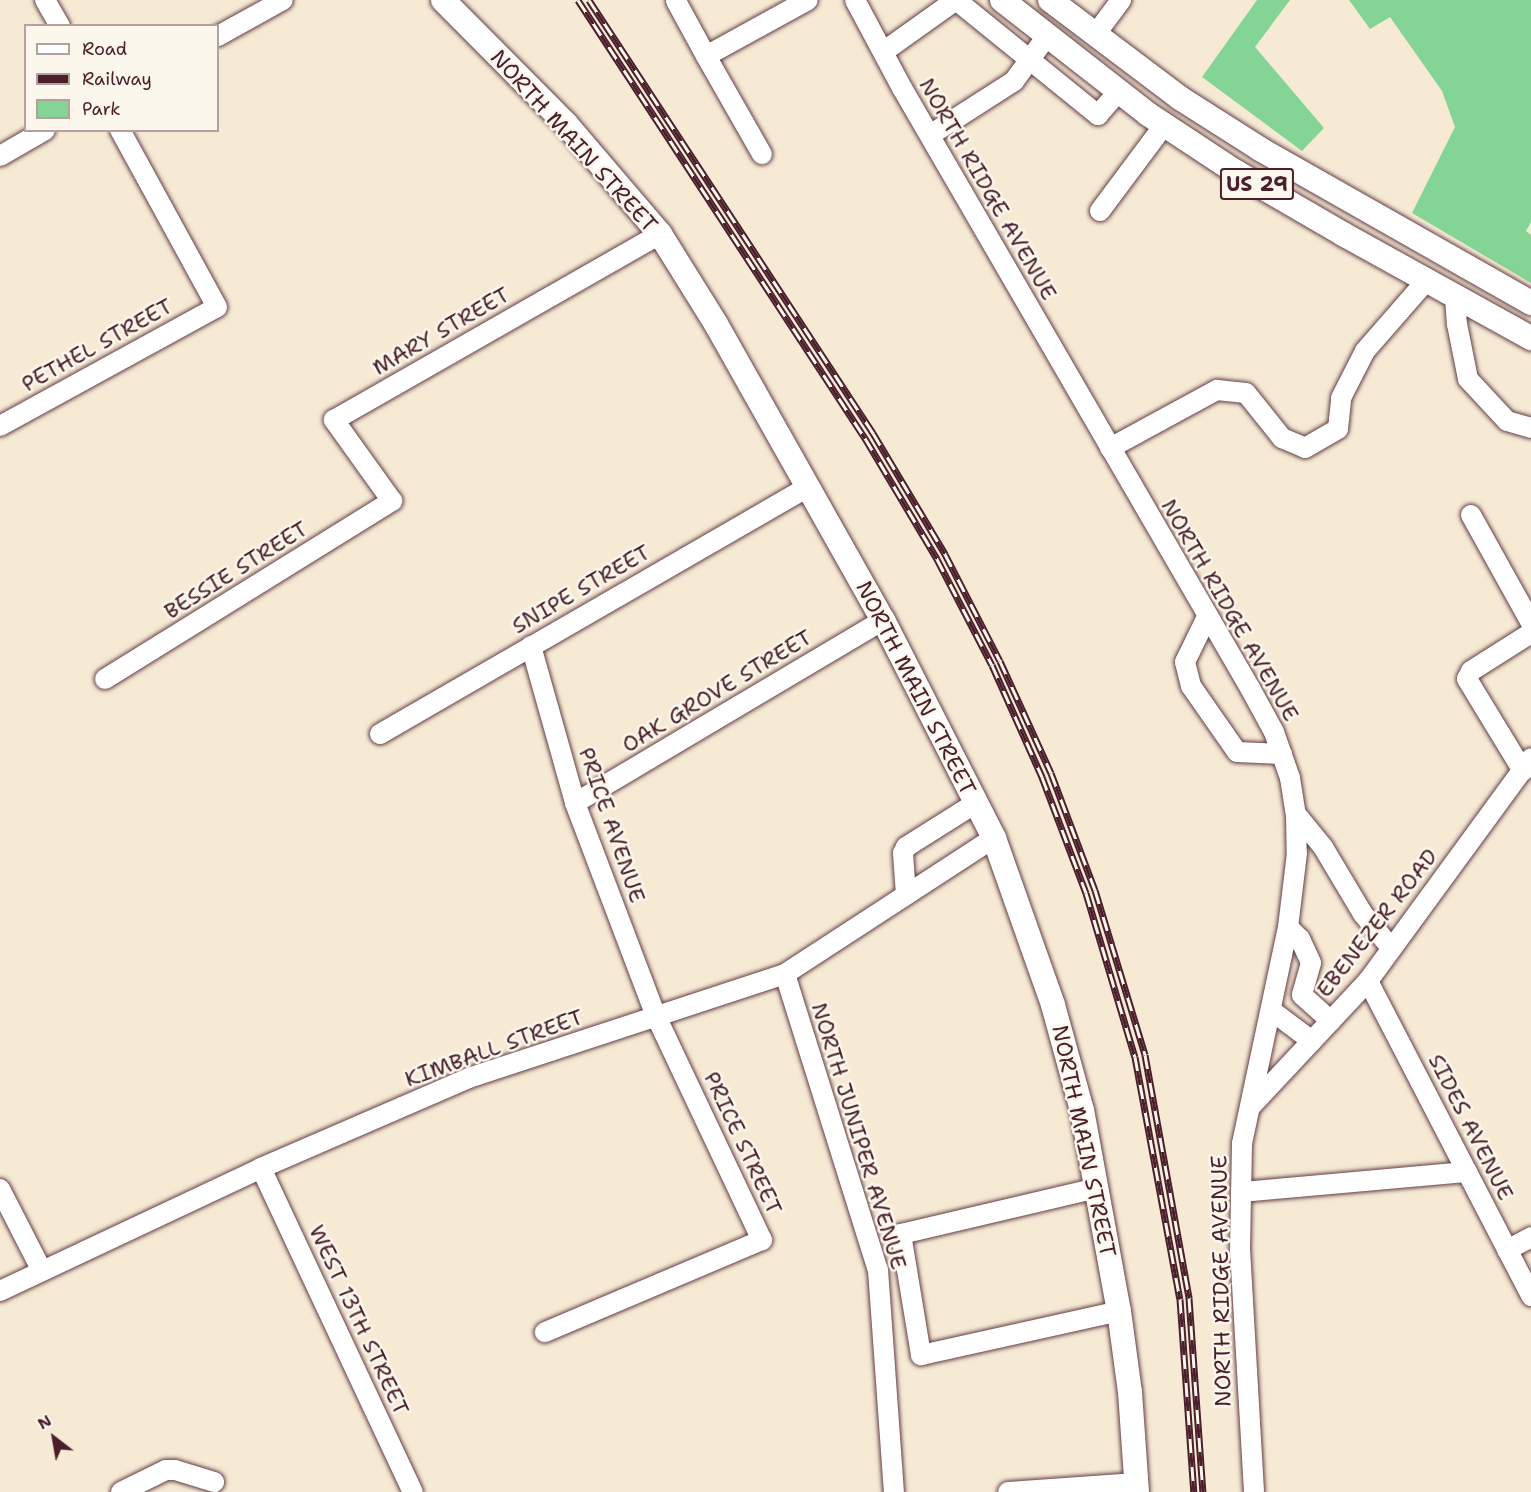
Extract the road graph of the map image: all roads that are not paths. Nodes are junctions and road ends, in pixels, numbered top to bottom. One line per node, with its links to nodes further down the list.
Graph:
1 (45, 0): 11 (street)
2 (284, 0): 12 (street)
3 (442, 0): 26 (main road, NORTH MAIN STREET)
4 (808, 0): 16 (street)
5 (855, 0): 15 (street, NORTH RIDGE AVENUE)
6 (956, 0): 15 (street); 17 (street)
7 (1002, 0): 14 (main road, US 29)
8 (1050, 0): 13 (main road, US 29)
9 (1121, 0): 13 (street)
10 (676, 1): 16 (street)
11 (59, 24)
12 (219, 35)
13 (1095, 35): 29 (main road, US 29)
14 (1047, 36): 17 (street); 18 (main road, US 29)
15 (883, 52): 22 (street, NORTH RIDGE AVENUE)
16 (706, 56): 23 (street)
17 (1029, 59): 18 (street); 22 (street)
18 (1118, 92): 19 (main road, US 29)
19 (1164, 125): 25 (street); 27 (main road, US 29)
20 (42, 132): 24 (street)
21 (121, 132): 31 (street, PETHEL STREET)
22 (930, 135): 33 (street, NORTH RIDGE AVENUE)
23 (762, 154)
24 (0, 156)
25 (1100, 210)
26 (660, 234): 34 (main road, NORTH MAIN STREET); 35 (street, MARY STREET)
27 (1426, 281): 28 (main road, US 29); 33 (street)
28 (1455, 297): 30 (main road, US 29); 32 (street)
29 (1531, 303)
30 (1531, 338)
31 (0, 426)
32 (1531, 428)
33 (1110, 448): 37 (street, NORTH RIDGE AVENUE)
34 (807, 487): 38 (main road, NORTH MAIN STREET); 41 (street, SNIPE STREET)
35 (392, 501): 42 (street, BESSIE STREET)
36 (1471, 515): 39 (street)
37 (1207, 617): 44 (street, NORTH RIDGE AVENUE); 44 (street)
38 (883, 620): 46 (street, OAK GROVE STREET); 47 (main road, NORTH MAIN STREET)
39 (1531, 623)
40 (1531, 633): 45 (street)
41 (531, 646): 43 (street, SNIPE STREET); 46 (street, PRICE AVENUE)
42 (105, 679)
43 (380, 734)
44 (1282, 754): 48 (street, NORTH RIDGE AVENUE)
45 (1527, 765): 52 (street, EBENEZER ROAD)
46 (575, 803): 58 (street, PRICE AVENUE)
47 (976, 803): 49 (main road, NORTH MAIN STREET); 50 (street)
48 (1296, 814): 51 (street, NORTH RIDGE AVENUE); 52 (street)
49 (994, 838): 50 (street, KIMBALL STREET); 63 (main road, NORTH MAIN STREET)
50 (906, 895): 53 (street, KIMBALL STREET)
51 (1288, 927): 55 (street); 56 (street, NORTH RIDGE AVENUE)
52 (1392, 949): 54 (street, EBENEZER ROAD)
53 (785, 974): 58 (street, KIMBALL STREET); 77 (street, NORTH JUNIPER AVENUE)
54 (1368, 981): 57 (street, EBENEZER ROAD); 62 (street, SIDES AVENUE)
55 (1302, 995): 56 (street); 57 (street)
56 (1277, 1014): 59 (street); 60 (street, NORTH RIDGE AVENUE)
57 (1324, 1015): 59 (street, EBENEZER ROAD)
58 (656, 1016): 61 (street, KIMBALL STREET); 72 (street, PRICE STREET)
59 (1306, 1037): 60 (street, EBENEZER ROAD)
60 (1250, 1108): 65 (street, NORTH RIDGE AVENUE)
61 (261, 1168): 68 (street, KIMBALL STREET); 76 (street, WEST 13TH STREET)
62 (1467, 1172): 65 (street); 67 (street, SIDES AVENUE)
63 (1097, 1188): 71 (main road, NORTH MAIN STREET); 71 (street)
64 (0, 1189): 68 (street)
65 (1242, 1191): 79 (street, NORTH RIDGE AVENUE)
66 (1531, 1237): 67 (street)
67 (1508, 1250): 70 (street, SIDES AVENUE)
68 (42, 1271): 69 (street, KIMBALL STREET)
69 (0, 1291)
70 (1531, 1296)
71 (1119, 1311): 74 (main road, NORTH MAIN STREET)
72 (544, 1332)
73 (214, 1482): 75 (street)
74 (1137, 1488): 78 (street)
75 (121, 1492)
76 (413, 1492)
77 (894, 1492)
78 (1008, 1492)
79 (1254, 1492)

